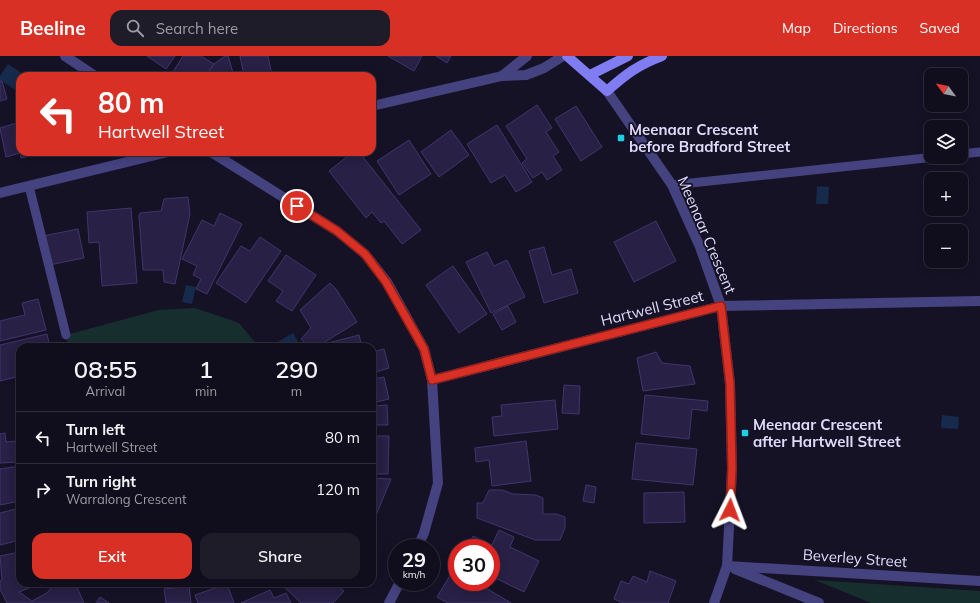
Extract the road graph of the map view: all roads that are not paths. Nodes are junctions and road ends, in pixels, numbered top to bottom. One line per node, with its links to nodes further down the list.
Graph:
1 (65, 56): 7 (street)
2 (527, 56): 9 (street)
3 (563, 56): 9 (street)
4 (567, 56): 8 (street, Meenaar Crescent)
5 (628, 56): 8 (street)
6 (662, 56): 10 (street)
7 (89, 72)
8 (590, 75): 10 (street, Meenaar Crescent)
9 (502, 76): 11 (street)
10 (607, 92): 17 (street, Meenaar Crescent)
11 (376, 105)
12 (980, 152): 13 (lane)
13 (968, 153)
14 (152, 156): 18 (street)
15 (218, 156): 23 (street)
16 (924, 158): 17 (lane)
17 (672, 185): 21 (street, Meenaar Crescent)
18 (30, 186): 19 (street); 22 (lane)
19 (0, 193)
20 (980, 301): 21 (street, Hartwell Street)
21 (721, 306): 23 (street, Hartwell Street); 25 (street, Meenaar Crescent)
22 (66, 335)
23 (432, 380): 24 (street)
24 (421, 539)
25 (727, 566): 26 (street, Beverley Street); 29 (street, Meenaar Crescent); 30 (street)
26 (980, 581)
27 (395, 591): 28 (street)
28 (389, 603)
29 (714, 603)
30 (818, 603)

